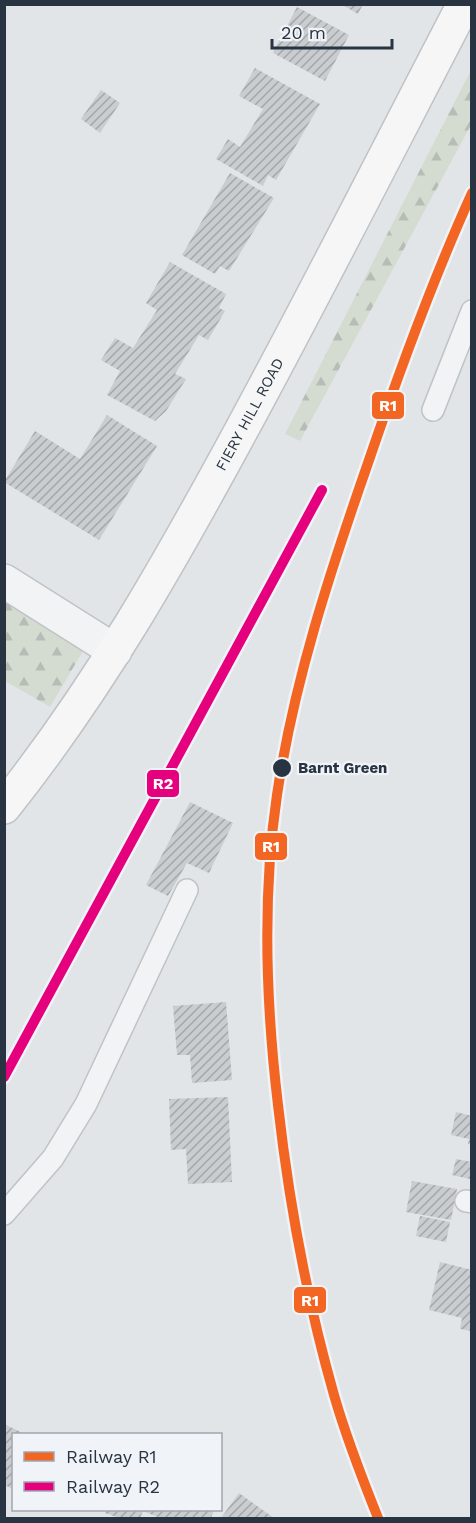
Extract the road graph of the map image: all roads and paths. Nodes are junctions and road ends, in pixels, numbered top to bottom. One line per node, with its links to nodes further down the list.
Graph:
1 (464, 4): 5 (street, FIERY HILL ROAD)
2 (471, 311): 3 (lane)
3 (433, 410)
4 (4, 581): 5 (street)
5 (115, 651): 6 (street, FIERY HILL ROAD)
6 (4, 807)
7 (187, 890): 8 (lane)
8 (4, 1214)

